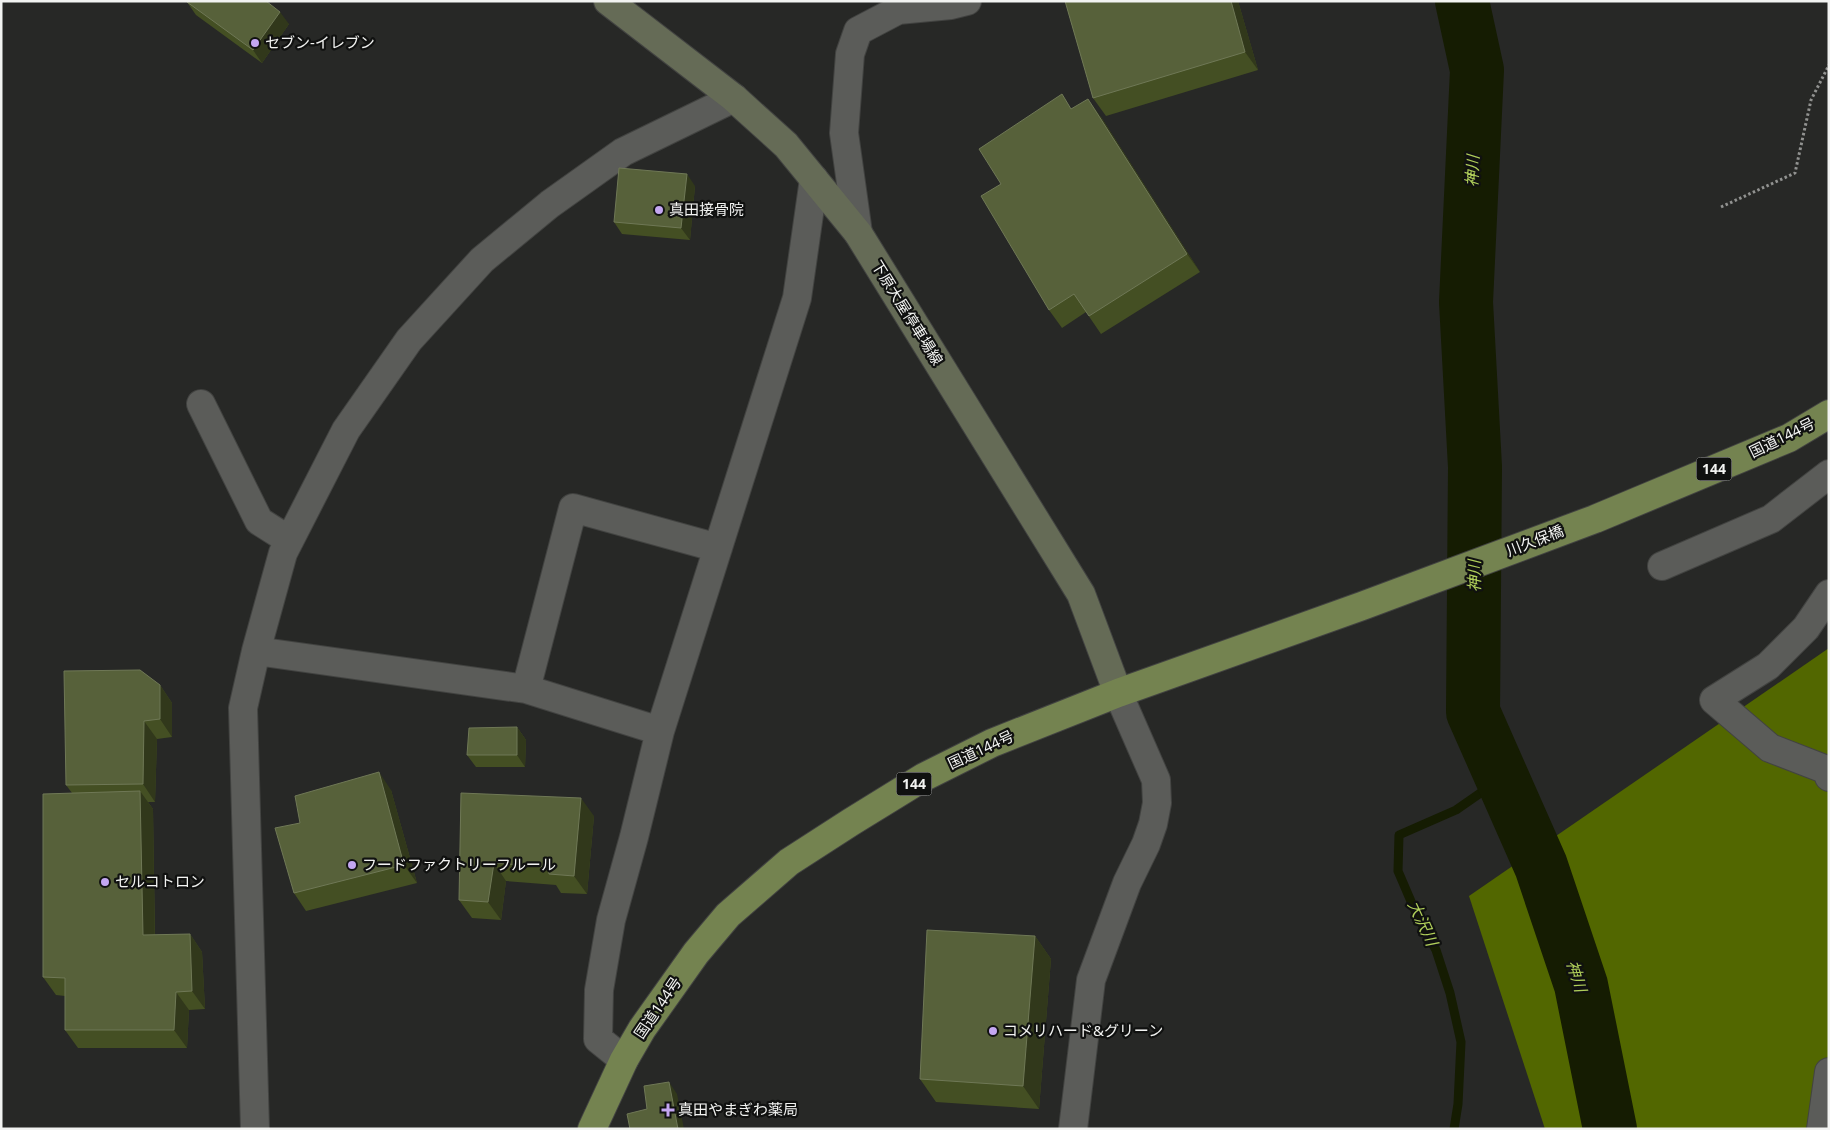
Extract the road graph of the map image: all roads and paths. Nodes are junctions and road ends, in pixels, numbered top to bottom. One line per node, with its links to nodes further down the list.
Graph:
1 (608, 1): 4 (main road, 下原大屋停車場線)
2 (968, 1): 7 (street)
3 (1829, 65): 6 (path)
4 (734, 98): 5 (main road, 下原大屋停車場線); 12 (street)
5 (814, 179): 7 (main road, 下原大屋停車場線); 13 (street)
6 (1721, 207)
7 (858, 233): 19 (main road, 下原大屋停車場線)
8 (201, 404): 12 (street)
9 (1829, 414): 11 (highway, 国道144号 / 144)
10 (1829, 474): 14 (street)
11 (1595, 519): 16 (highway, 川久保橋 / 144)
12 (289, 540): 17 (street)
13 (718, 548): 18 (street); 20 (street)
14 (1662, 566)
15 (1829, 594): 21 (street)
16 (1362, 606): 19 (highway, 国道144号 / 144)
17 (256, 651): 18 (street); 24 (street)
18 (526, 689): 20 (street)
19 (1118, 693): 22 (highway, 国道144号 / 144); 26 (street)
20 (660, 731): 22 (street)
21 (1829, 777)
22 (624, 1060): 25 (highway, 国道144号 / 144)
23 (1829, 1072): 27 (street)
24 (255, 1129)
25 (592, 1129)
26 (1073, 1129)
27 (1821, 1129)

